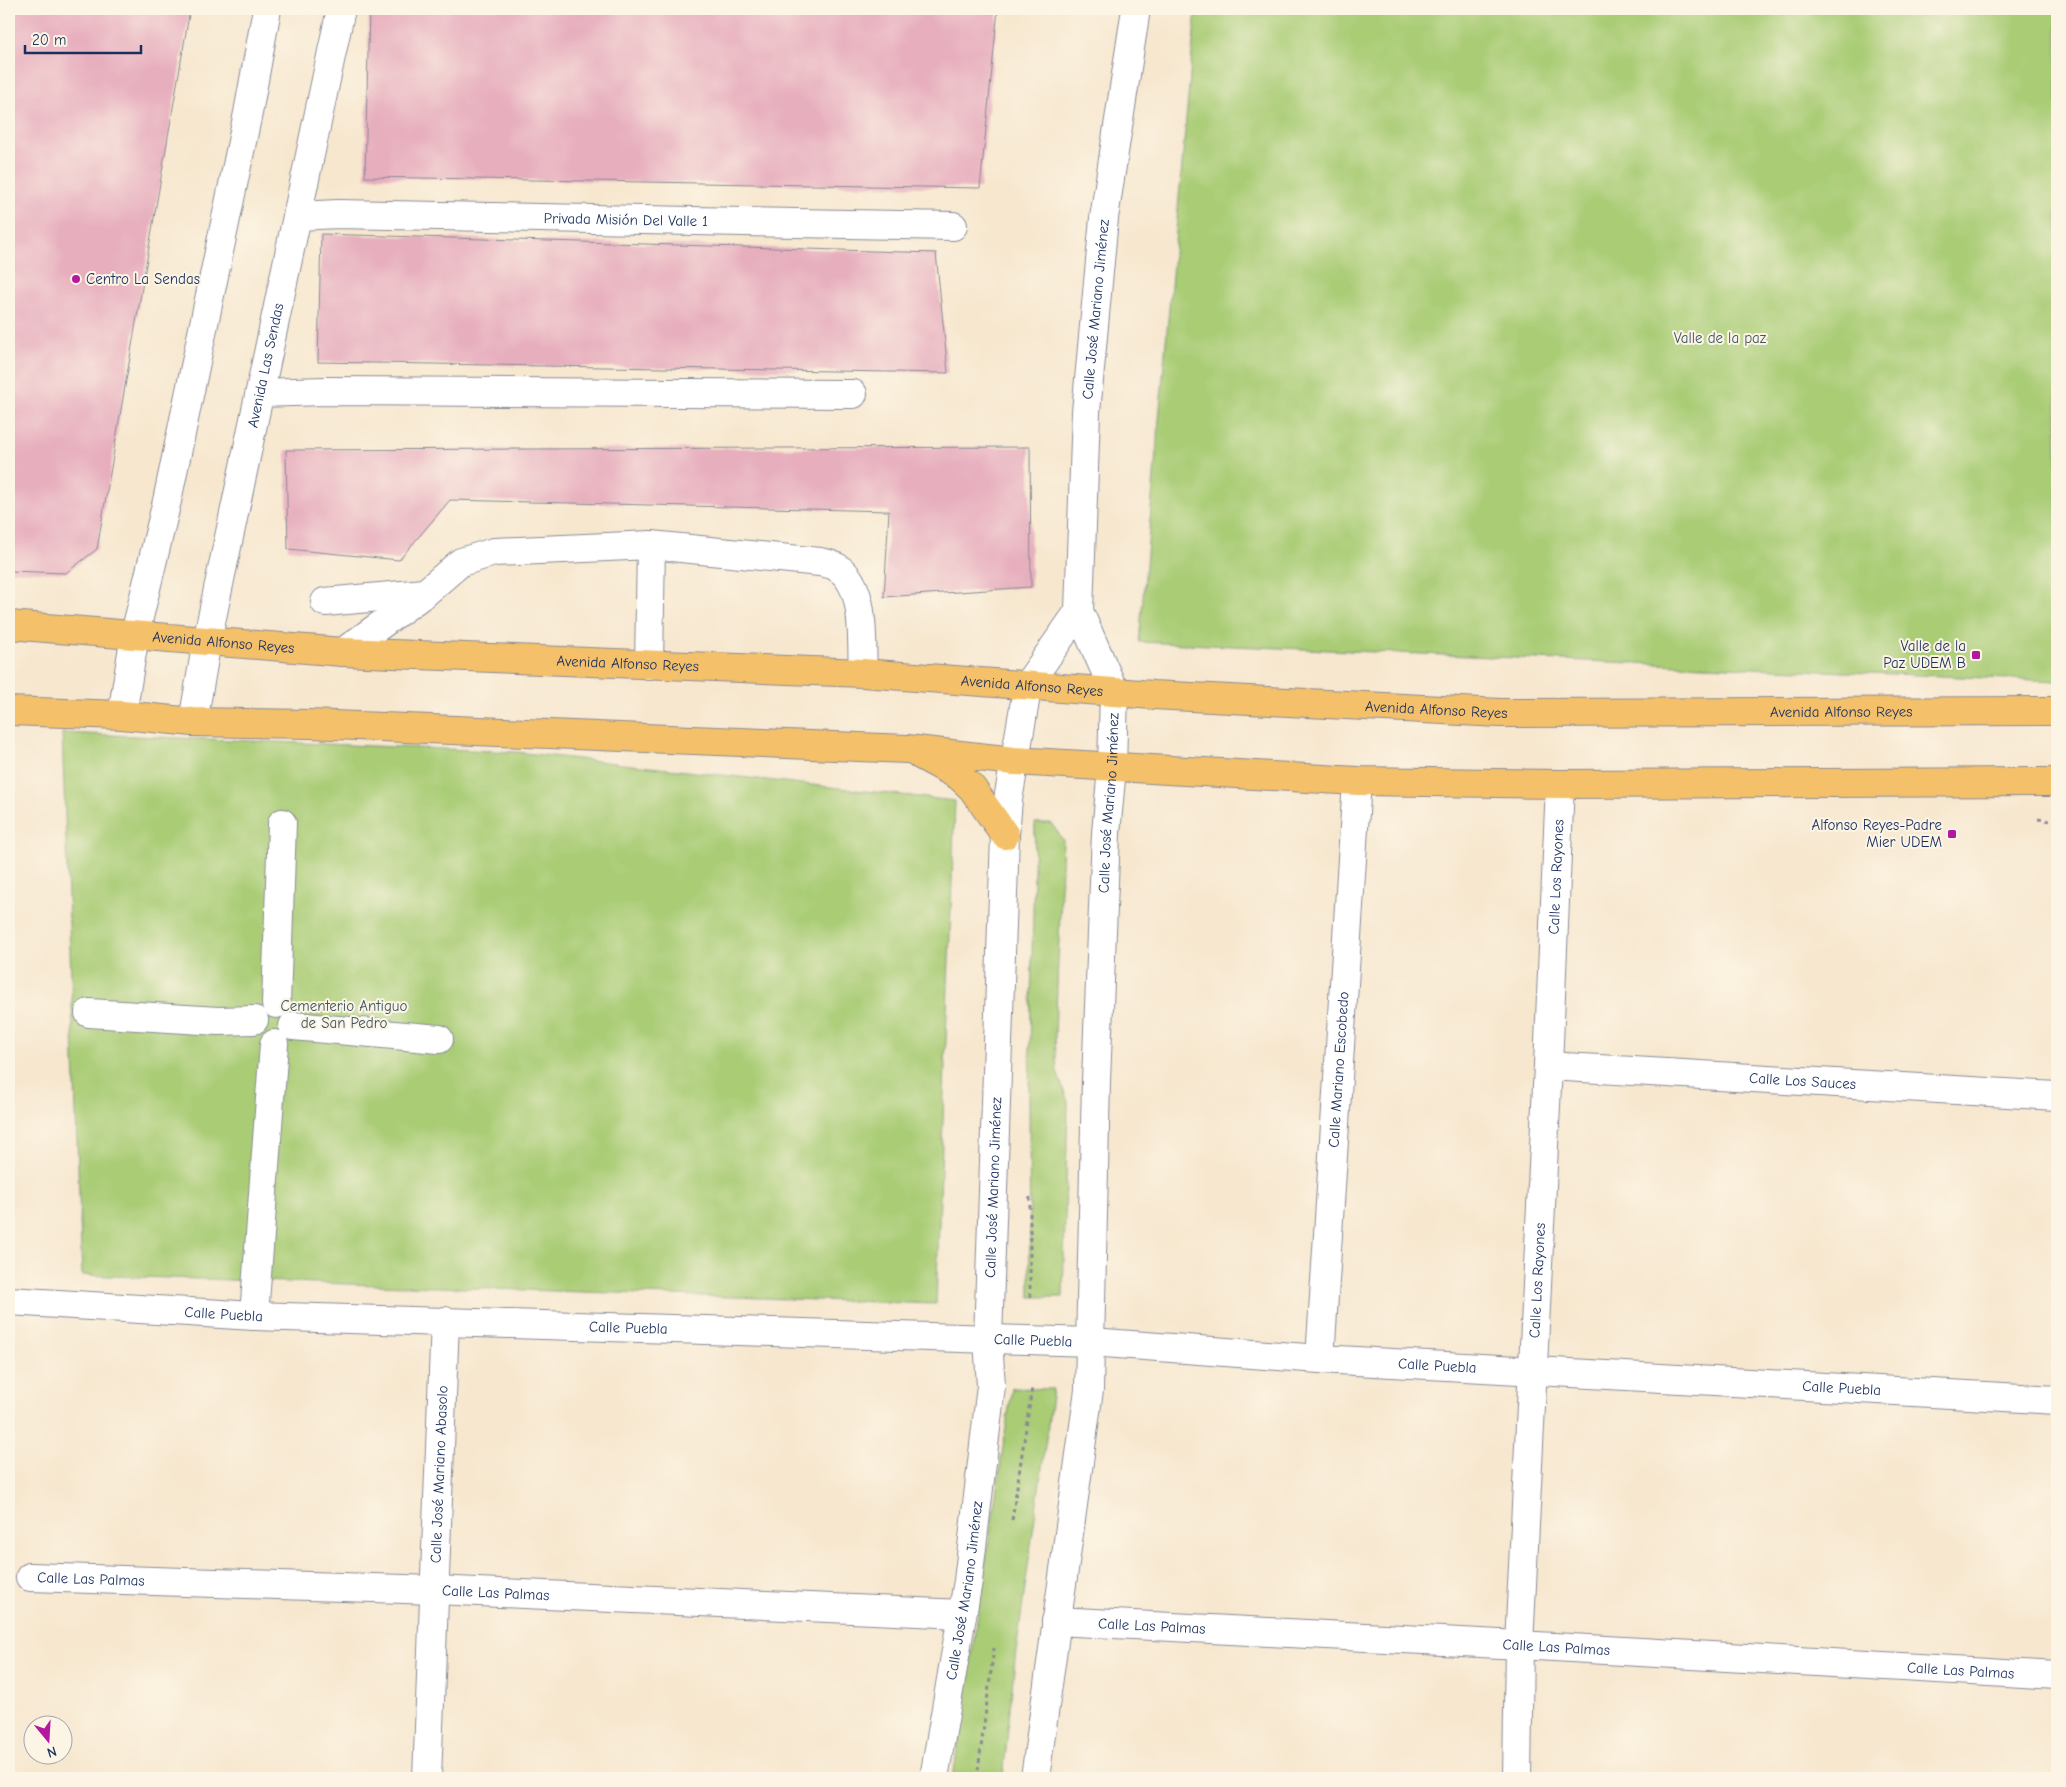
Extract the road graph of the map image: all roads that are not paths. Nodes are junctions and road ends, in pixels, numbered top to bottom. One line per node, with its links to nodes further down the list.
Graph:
1 (268, 9): 13 (street)
2 (340, 9): 4 (street, Avenida Las Sendas)
3 (1136, 9): 11 (street, Calle José Mariano Jiménez)
4 (298, 216): 5 (street, Privada Misión Del Valle 1); 6 (street, Avenida Las Sendas)
5 (953, 226)
6 (260, 393): 7 (street); 14 (street, Avenida Las Sendas)
7 (854, 394)
8 (650, 545): 9 (street); 16 (street); 17 (street)
9 (425, 593): 10 (street); 15 (street)
10 (325, 602)
11 (1079, 610): 18 (street, Calle José Mariano Jiménez); 19 (street, Calle José Mariano Jiménez)
12 (9, 625): 13 (main road, Avenida Alfonso Reyes)
13 (136, 634): 14 (main road, Avenida Alfonso Reyes); 22 (street)
14 (208, 641): 15 (main road, Avenida Alfonso Reyes); 23 (street, Avenida Las Sendas)
15 (343, 652): 16 (main road, Avenida Alfonso Reyes)
16 (649, 665): 17 (main road, Avenida Alfonso Reyes)
17 (863, 673): 18 (main road, Avenida Alfonso Reyes)
18 (1028, 684): 19 (main road, Avenida Alfonso Reyes); 25 (street, Calle José Mariano Jiménez)
19 (1114, 691): 21 (main road, Avenida Alfonso Reyes); 26 (street, Calle José Mariano Jiménez)
20 (9, 711): 22 (main road)
21 (2057, 711)
22 (122, 715): 23 (main road)
23 (193, 722): 24 (main road)
24 (908, 749): 25 (main road); 31 (main road)
25 (1014, 761): 26 (main road); 31 (street, Calle José Mariano Jiménez)
26 (1112, 768): 27 (main road); 44 (street, Calle José Mariano Jiménez)
27 (1357, 781): 29 (main road); 45 (street, Calle Mariano Escobedo)
28 (2057, 782): 29 (main road)
29 (1560, 784): 38 (street, Calle Los Rayones)
30 (282, 823): 32 (street)
31 (1005, 835): 43 (street, Calle José Mariano Jiménez)
32 (276, 1004): 34 (street); 35 (street)
33 (89, 1013): 34 (street)
34 (254, 1020): 37 (street)
35 (294, 1026): 36 (street); 37 (street)
36 (439, 1039)
37 (274, 1044): 41 (street)
38 (1548, 1066): 39 (street, Calle Los Sauces); 46 (street, Calle Los Rayones)
39 (2057, 1096)
40 (9, 1301): 41 (street, Calle Puebla)
41 (254, 1316): 42 (street, Calle Puebla)
42 (446, 1320): 43 (street, Calle Puebla); 49 (street, Calle José Mariano Abasolo)
43 (988, 1339): 44 (street, Calle Puebla); 50 (street, Calle José Mariano Jiménez)
44 (1091, 1342): 45 (street, Calle Puebla); 51 (street, Calle José Mariano Jiménez)
45 (1320, 1359): 46 (street, Calle Puebla)
46 (1534, 1370): 47 (street, Calle Puebla); 52 (street, Calle Los Rayones)
47 (2057, 1400)
48 (30, 1577): 49 (street, Calle Las Palmas)
49 (435, 1590): 50 (street, Calle Las Palmas); 54 (street, Calle José Mariano Abasolo)
50 (962, 1614): 55 (street, Calle José Mariano Jiménez)
51 (1056, 1621): 52 (street, Calle Las Palmas); 56 (street, Calle José Mariano Jiménez)
52 (1519, 1645): 53 (street, Calle Las Palmas); 57 (street, Calle Los Rayones)
53 (2057, 1676)
54 (427, 1778)
55 (934, 1778)
56 (1035, 1778)
57 (1517, 1778)

